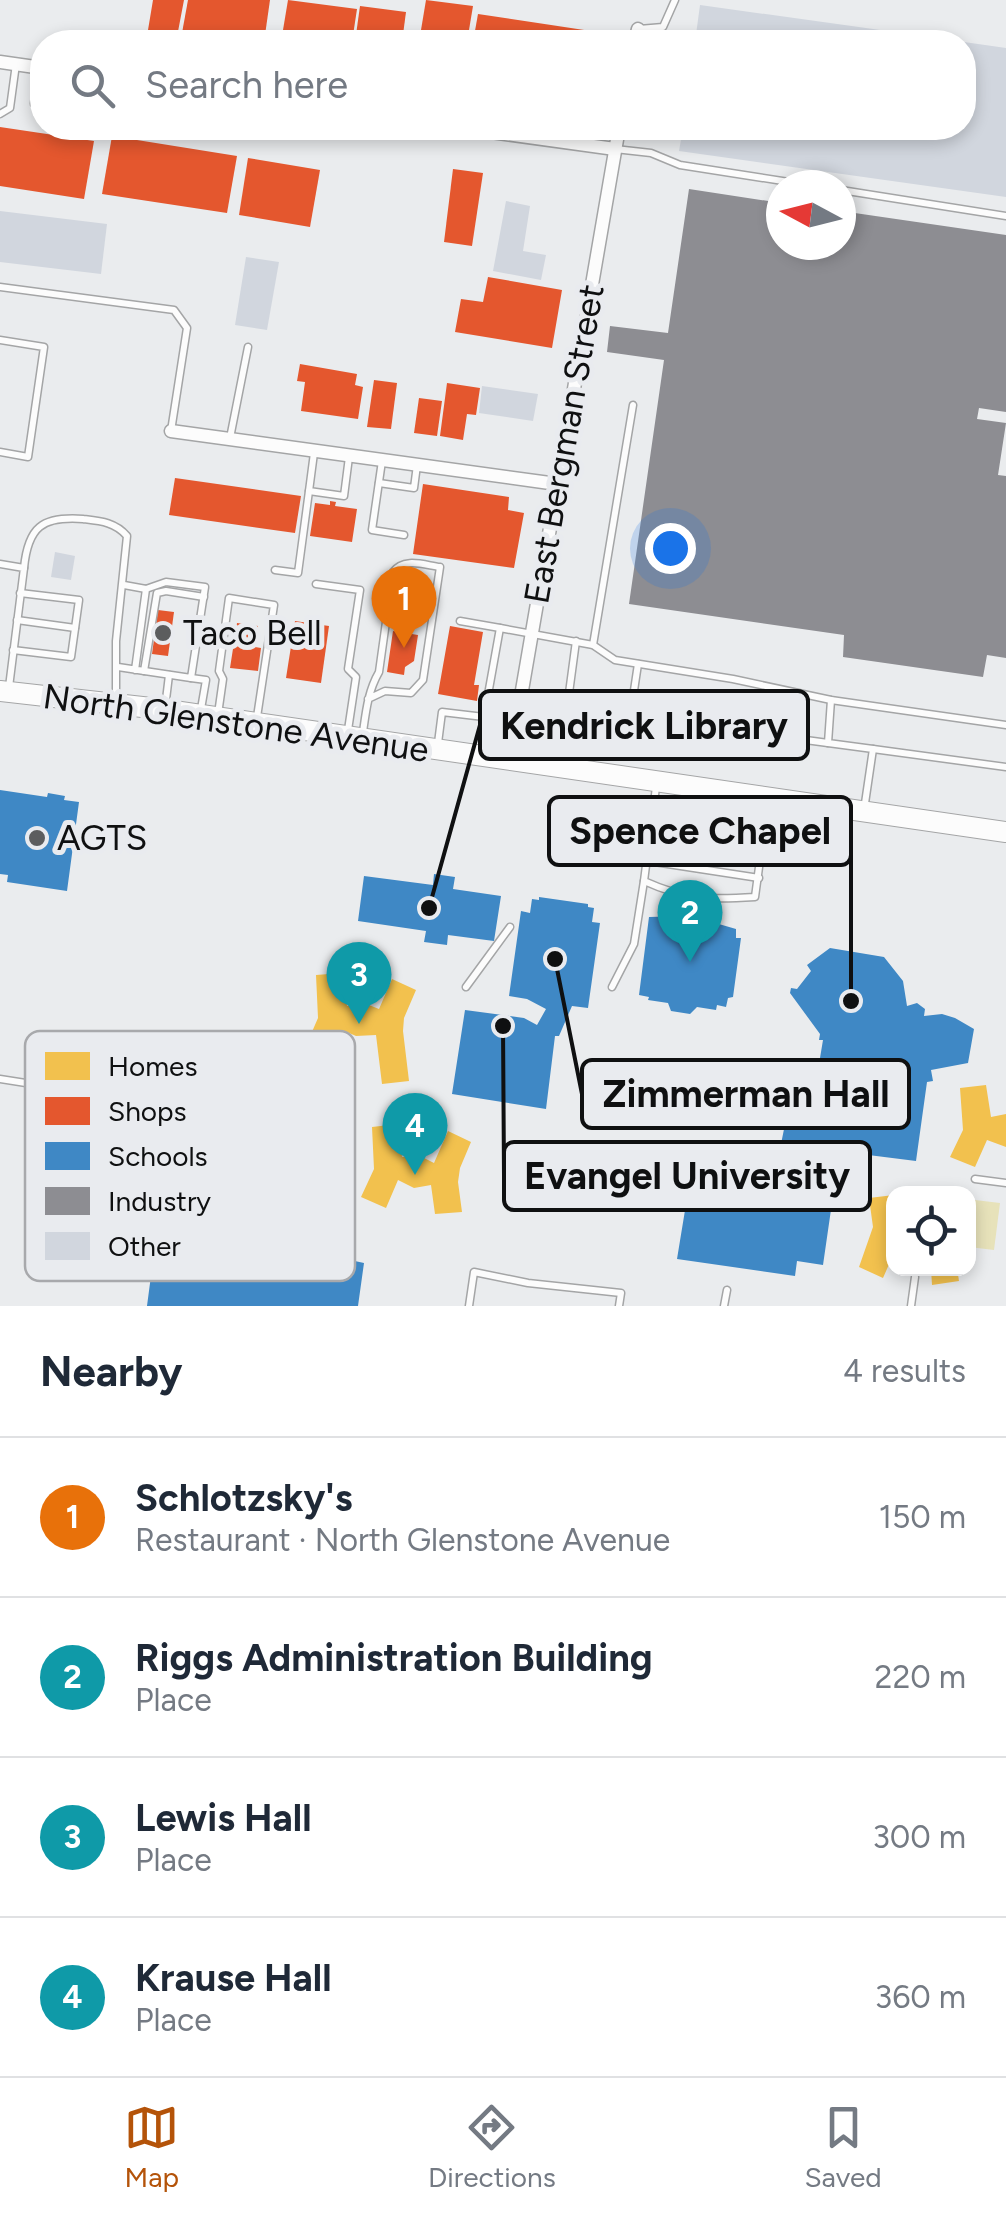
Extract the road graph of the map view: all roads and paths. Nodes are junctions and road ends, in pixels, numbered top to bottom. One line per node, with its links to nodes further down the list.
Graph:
1 (676, 0): 2 (lane)
2 (654, 30)
3 (0, 62): 4 (street)
4 (16, 64): 5 (street); 6 (lane)
5 (30, 66)
6 (0, 114)
7 (545, 140): 9 (street)
8 (617, 140): 9 (street, East Bergman Street)
9 (615, 150): 10 (lane); 25 (street, East Bergman Street)
10 (766, 178)
11 (856, 192): 12 (lane)
12 (1006, 216)
13 (0, 287): 17 (lane)
14 (0, 340): 20 (lane)
15 (248, 347): 18 (lane)
16 (633, 405): 42 (lane)
17 (171, 431): 18 (street)
18 (230, 440): 19 (street)
19 (314, 451): 21 (street); 26 (lane)
20 (0, 452)
21 (350, 456): 22 (street); 26 (lane)
22 (382, 460): 23 (street); 24 (lane)
23 (417, 465): 24 (lane); 25 (street)
24 (379, 483): 27 (lane)
25 (556, 484): 40 (street, East Bergman Street)
26 (310, 491): 30 (lane)
27 (404, 535)
28 (0, 564): 29 (lane)
29 (24, 568): 32 (lane); 34 (lane)
30 (275, 570)
31 (316, 584): 59 (lane)
32 (124, 585): 33 (lane); 45 (lane)
33 (146, 589): 35 (lane); 46 (lane)
34 (20, 593): 36 (lane); 38 (lane)
35 (204, 597): 47 (lane); 49 (lane)
36 (17, 620): 38 (lane); 43 (lane)
37 (460, 620): 39 (lane)
38 (75, 628): 43 (lane)
39 (500, 628): 40 (lane); 62 (lane)
40 (532, 633): 41 (lane); 63 (street, East Bergman Street)
41 (576, 642): 42 (lane); 56 (lane)
42 (593, 644): 44 (lane)
43 (13, 650): 50 (lane)
44 (638, 664): 52 (lane); 56 (lane)
45 (118, 667): 46 (lane); 53 (lane)
46 (135, 670): 47 (lane)
47 (144, 671): 48 (lane)
48 (169, 674): 49 (lane); 54 (lane)
49 (192, 678): 55 (lane)
50 (4, 692): 53 (main road, North Glenstone Avenue)
51 (368, 699): 51 (lane); 59 (lane)
52 (832, 700): 58 (lane); 60 (lane)
53 (116, 704): 54 (main road, North Glenstone Avenue)
54 (164, 710): 55 (main road, North Glenstone Avenue)
55 (209, 716): 57 (main road, North Glenstone Avenue); 57 (lane)
56 (630, 717): 60 (lane)
57 (256, 723): 59 (main road, North Glenstone Avenue)
58 (1006, 726)
59 (354, 738): 62 (main road, North Glenstone Avenue)
60 (828, 742): 61 (lane)
61 (873, 749): 64 (lane); 67 (lane)
62 (437, 750): 63 (main road, North Glenstone Avenue)
63 (510, 760): 65 (main road, North Glenstone Avenue)
64 (1006, 768)
65 (657, 781): 66 (main road, North Glenstone Avenue); 69 (lane)
66 (768, 797): 67 (main road, North Glenstone Avenue); 70 (lane)
67 (864, 811): 68 (main road, North Glenstone Avenue)
68 (1006, 832)
69 (648, 861): 70 (lane); 71 (lane)
70 (759, 878): 71 (lane)
71 (644, 881): 74 (lane)
72 (510, 927): 73 (lane)
73 (466, 987)
74 (612, 988)
75 (0, 1079): 76 (lane)
76 (25, 1083)
77 (975, 1179): 78 (lane)
78 (1006, 1183)
79 (915, 1277): 84 (lane)
80 (727, 1290): 83 (lane)
81 (469, 1306): 82 (lane)
82 (619, 1306)
83 (724, 1306)
84 (910, 1306)

